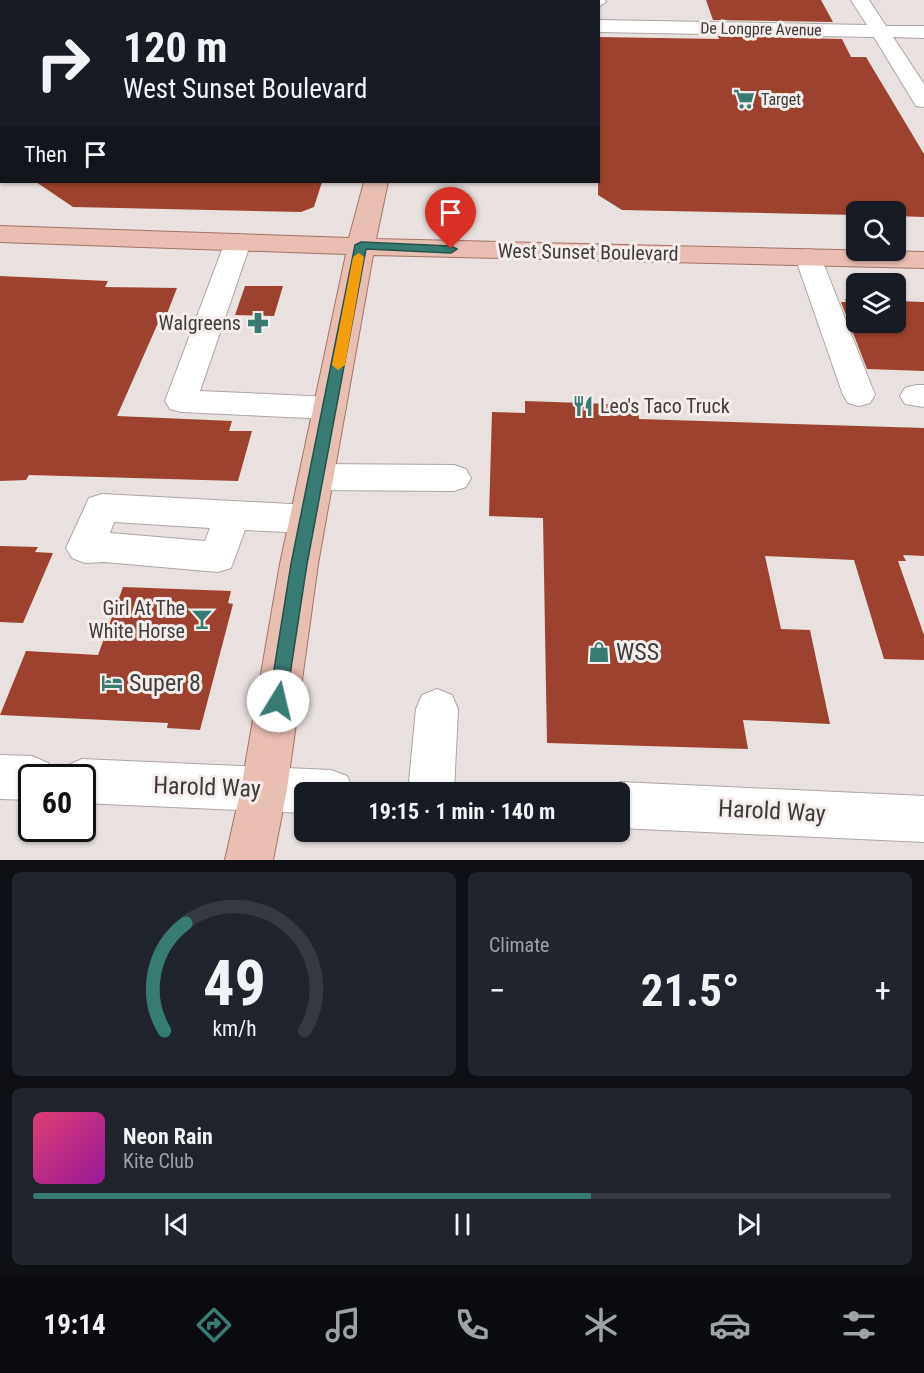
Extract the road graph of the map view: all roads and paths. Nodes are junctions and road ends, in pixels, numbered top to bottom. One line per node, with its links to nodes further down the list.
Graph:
1 (860, 0): 3 (street)
2 (602, 30): 3 (street, De Longpre Avenue)
3 (881, 31): 4 (street, De Longpre Avenue); 5 (street)
4 (924, 32)
5 (924, 101)
6 (376, 183): 9 (main road)
7 (0, 234): 8 (main road, West Sunset Boulevard)
8 (238, 242): 9 (main road, West Sunset Boulevard); 13 (street)
9 (361, 245): 10 (main road, West Sunset Boulevard); 13 (main road)
10 (808, 257): 11 (main road, West Sunset Boulevard); 12 (street)
11 (924, 260)
12 (859, 395)
13 (330, 408): 14 (main road)
14 (316, 477): 15 (street); 17 (main road)
15 (454, 478)
16 (232, 515): 17 (street)
17 (308, 519): 23 (main road)
18 (437, 709): 22 (street)
19 (0, 777): 20 (street)
20 (18, 778)
21 (96, 782): 23 (street, Harold Way)
22 (432, 782)
23 (264, 789): 24 (street, Harold Way); 27 (main road)
24 (294, 790)
25 (630, 805): 26 (street, Harold Way)
26 (924, 819)
27 (249, 860)

